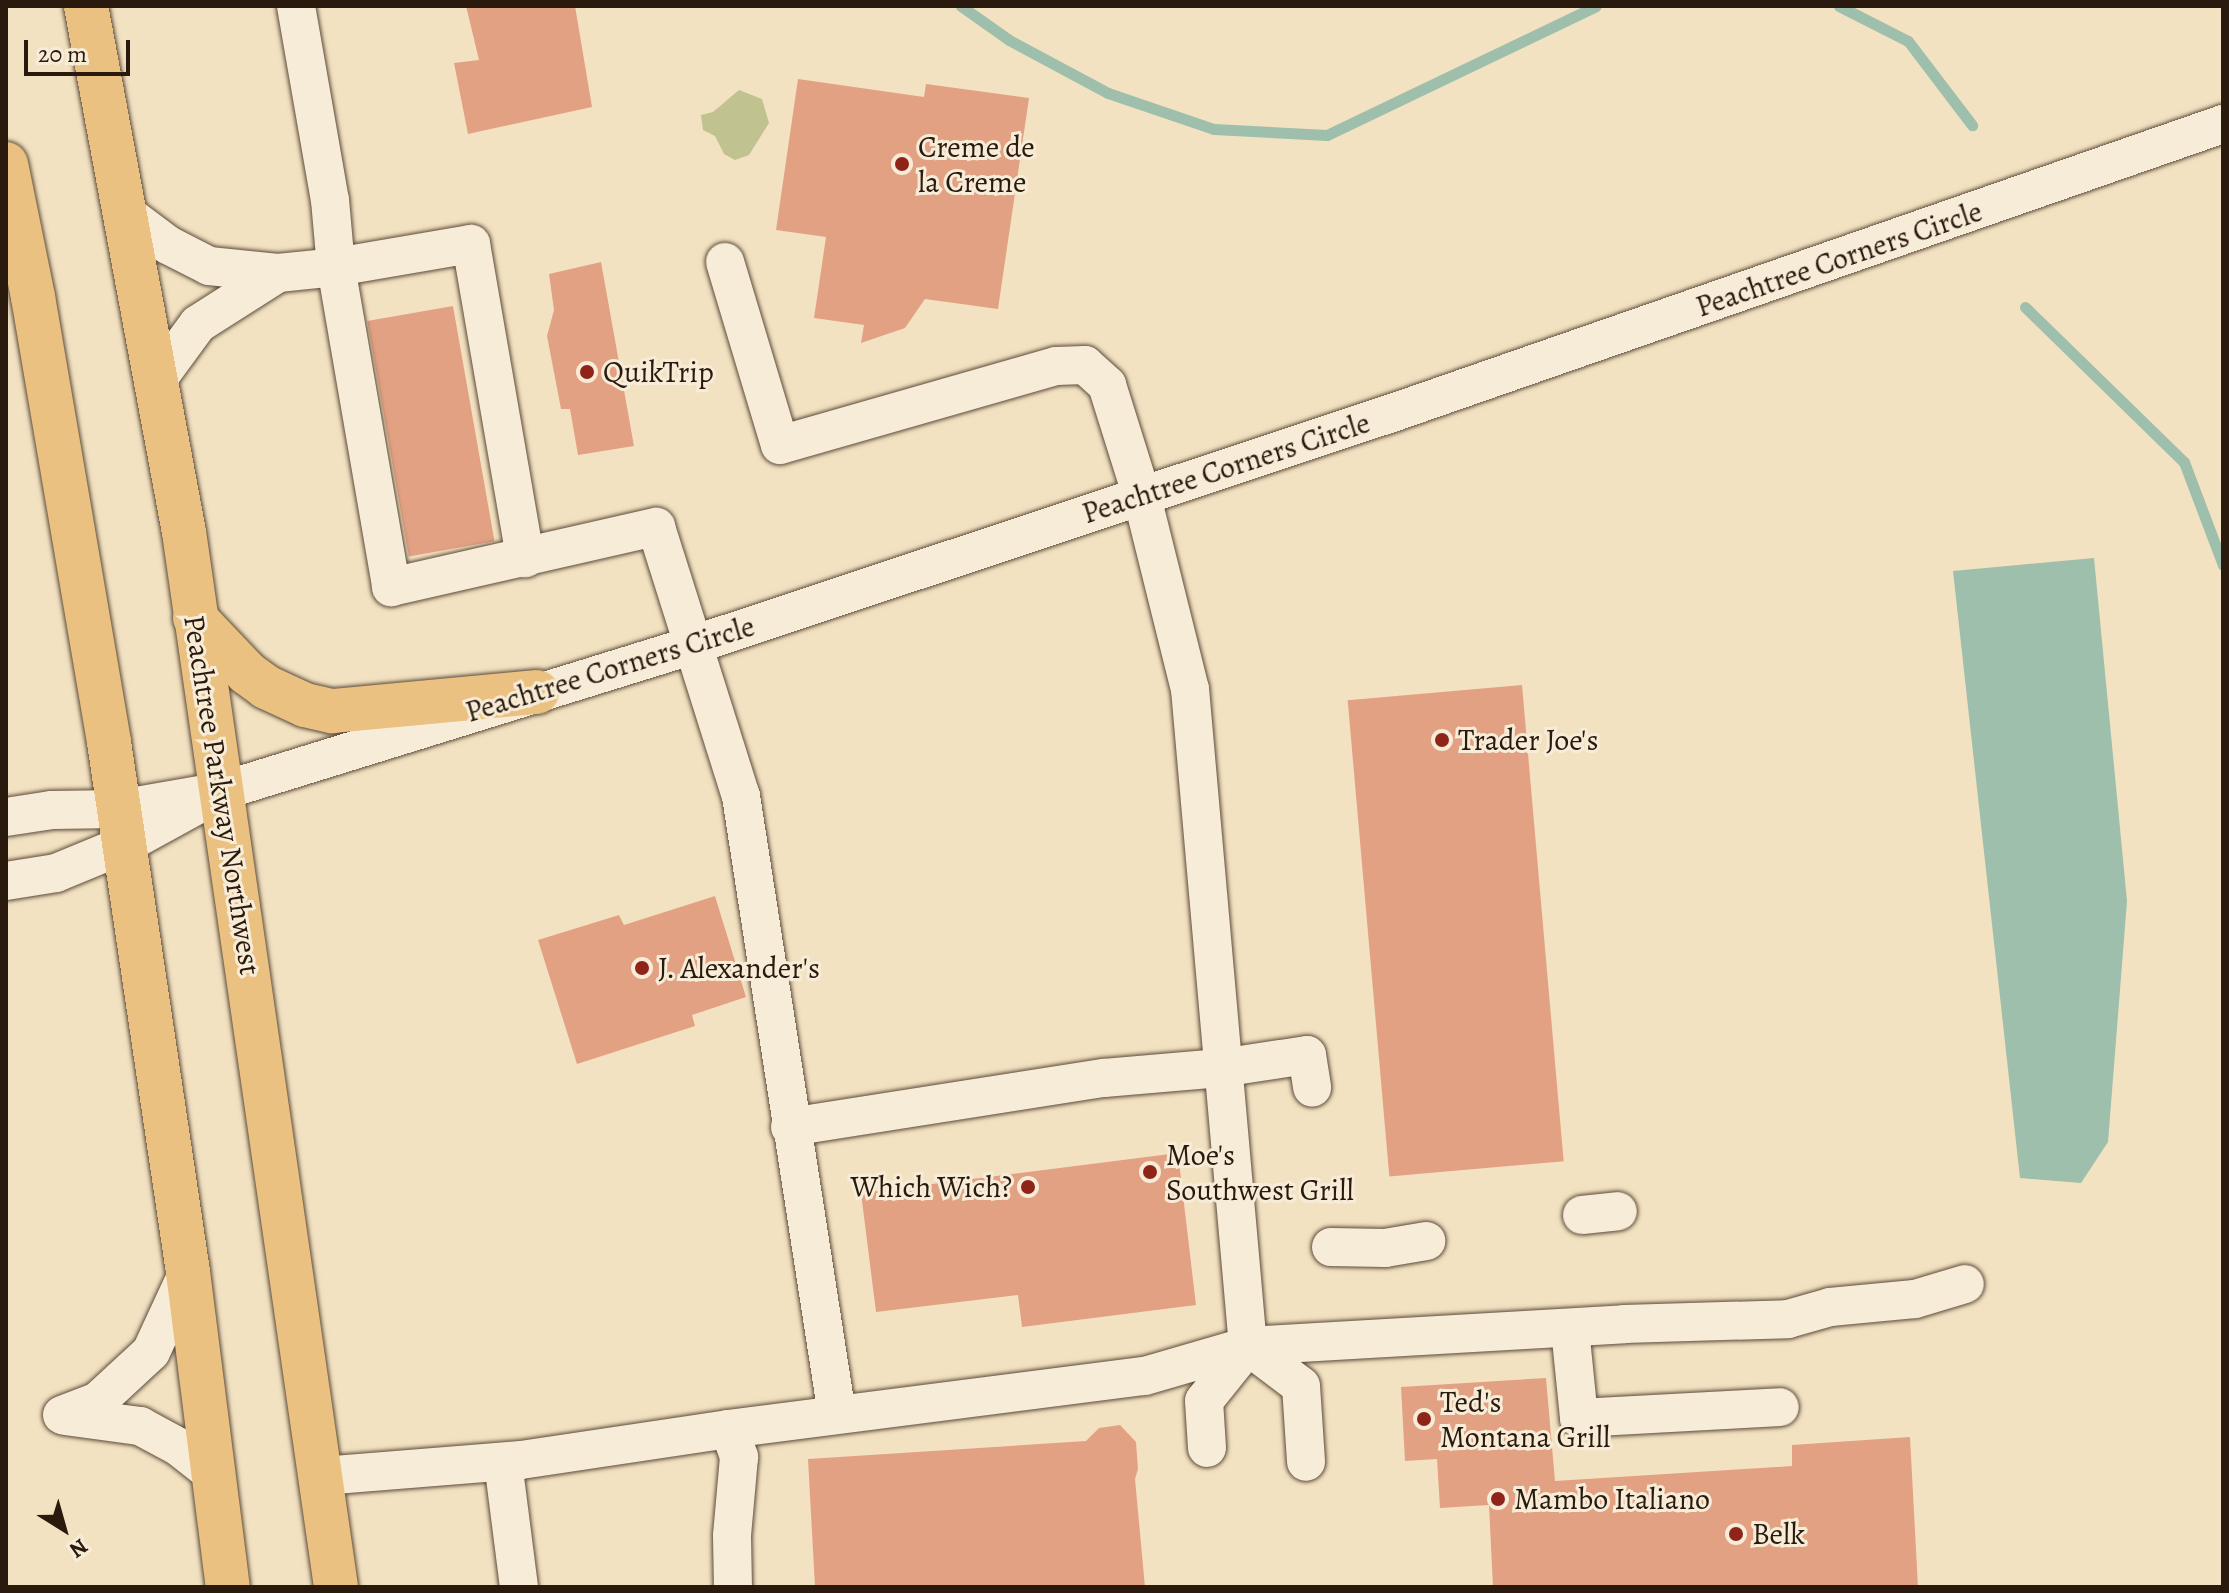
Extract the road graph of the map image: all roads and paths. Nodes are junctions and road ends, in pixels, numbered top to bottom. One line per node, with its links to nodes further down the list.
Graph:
1 (296, 6): 7 (street)
2 (88, 9): 5 (highway, Peachtree Parkway Northwest)
3 (2223, 124): 10 (street, Peachtree Corners Circle)
4 (6, 164): 17 (highway)
5 (124, 212): 8 (street); 9 (highway, Peachtree Parkway Northwest)
6 (725, 262): 10 (street)
7 (336, 267): 8 (street); 11 (street); 11 (street)
8 (278, 273): 9 (street)
9 (154, 384): 12 (highway, Peachtree Parkway Northwest)
10 (1142, 497): 13 (street, Peachtree Corners Circle); 19 (street)
11 (525, 558): 13 (street)
12 (195, 618): 14 (highway); 15 (highway, Peachtree Parkway Northwest)
13 (696, 644): 14 (street, Peachtree Corners Circle); 21 (street)
14 (537, 692): 15 (street, Peachtree Corners Circle)
15 (222, 791): 17 (street, Peachtree Corners Circle); 35 (highway, Peachtree Parkway Northwest)
16 (6, 817): 17 (street, Peachtree Corners Circle)
17 (122, 827): 18 (street, Peachtree Corners Circle); 24 (highway)
18 (6, 881)
19 (1221, 1068): 20 (street); 21 (street); 27 (street)
20 (1312, 1088)
21 (790, 1127): 29 (street)
22 (1426, 1241): 23 (street)
23 (1331, 1247)
24 (188, 1272): 34 (highway); 34 (street)
25 (1965, 1284): 26 (street)
26 (1570, 1329): 27 (street); 28 (street)
27 (1248, 1346): 29 (street); 31 (street); 33 (street)
28 (1780, 1407)
29 (837, 1415): 30 (street)
30 (729, 1429): 32 (street); 39 (street)
31 (1207, 1448)
32 (503, 1462): 35 (street); 38 (street)
33 (1306, 1462)
34 (212, 1473): 36 (highway)
35 (322, 1476): 37 (highway, Peachtree Parkway Northwest)
36 (228, 1587)
37 (336, 1587)
38 (519, 1587)
39 (733, 1587)

